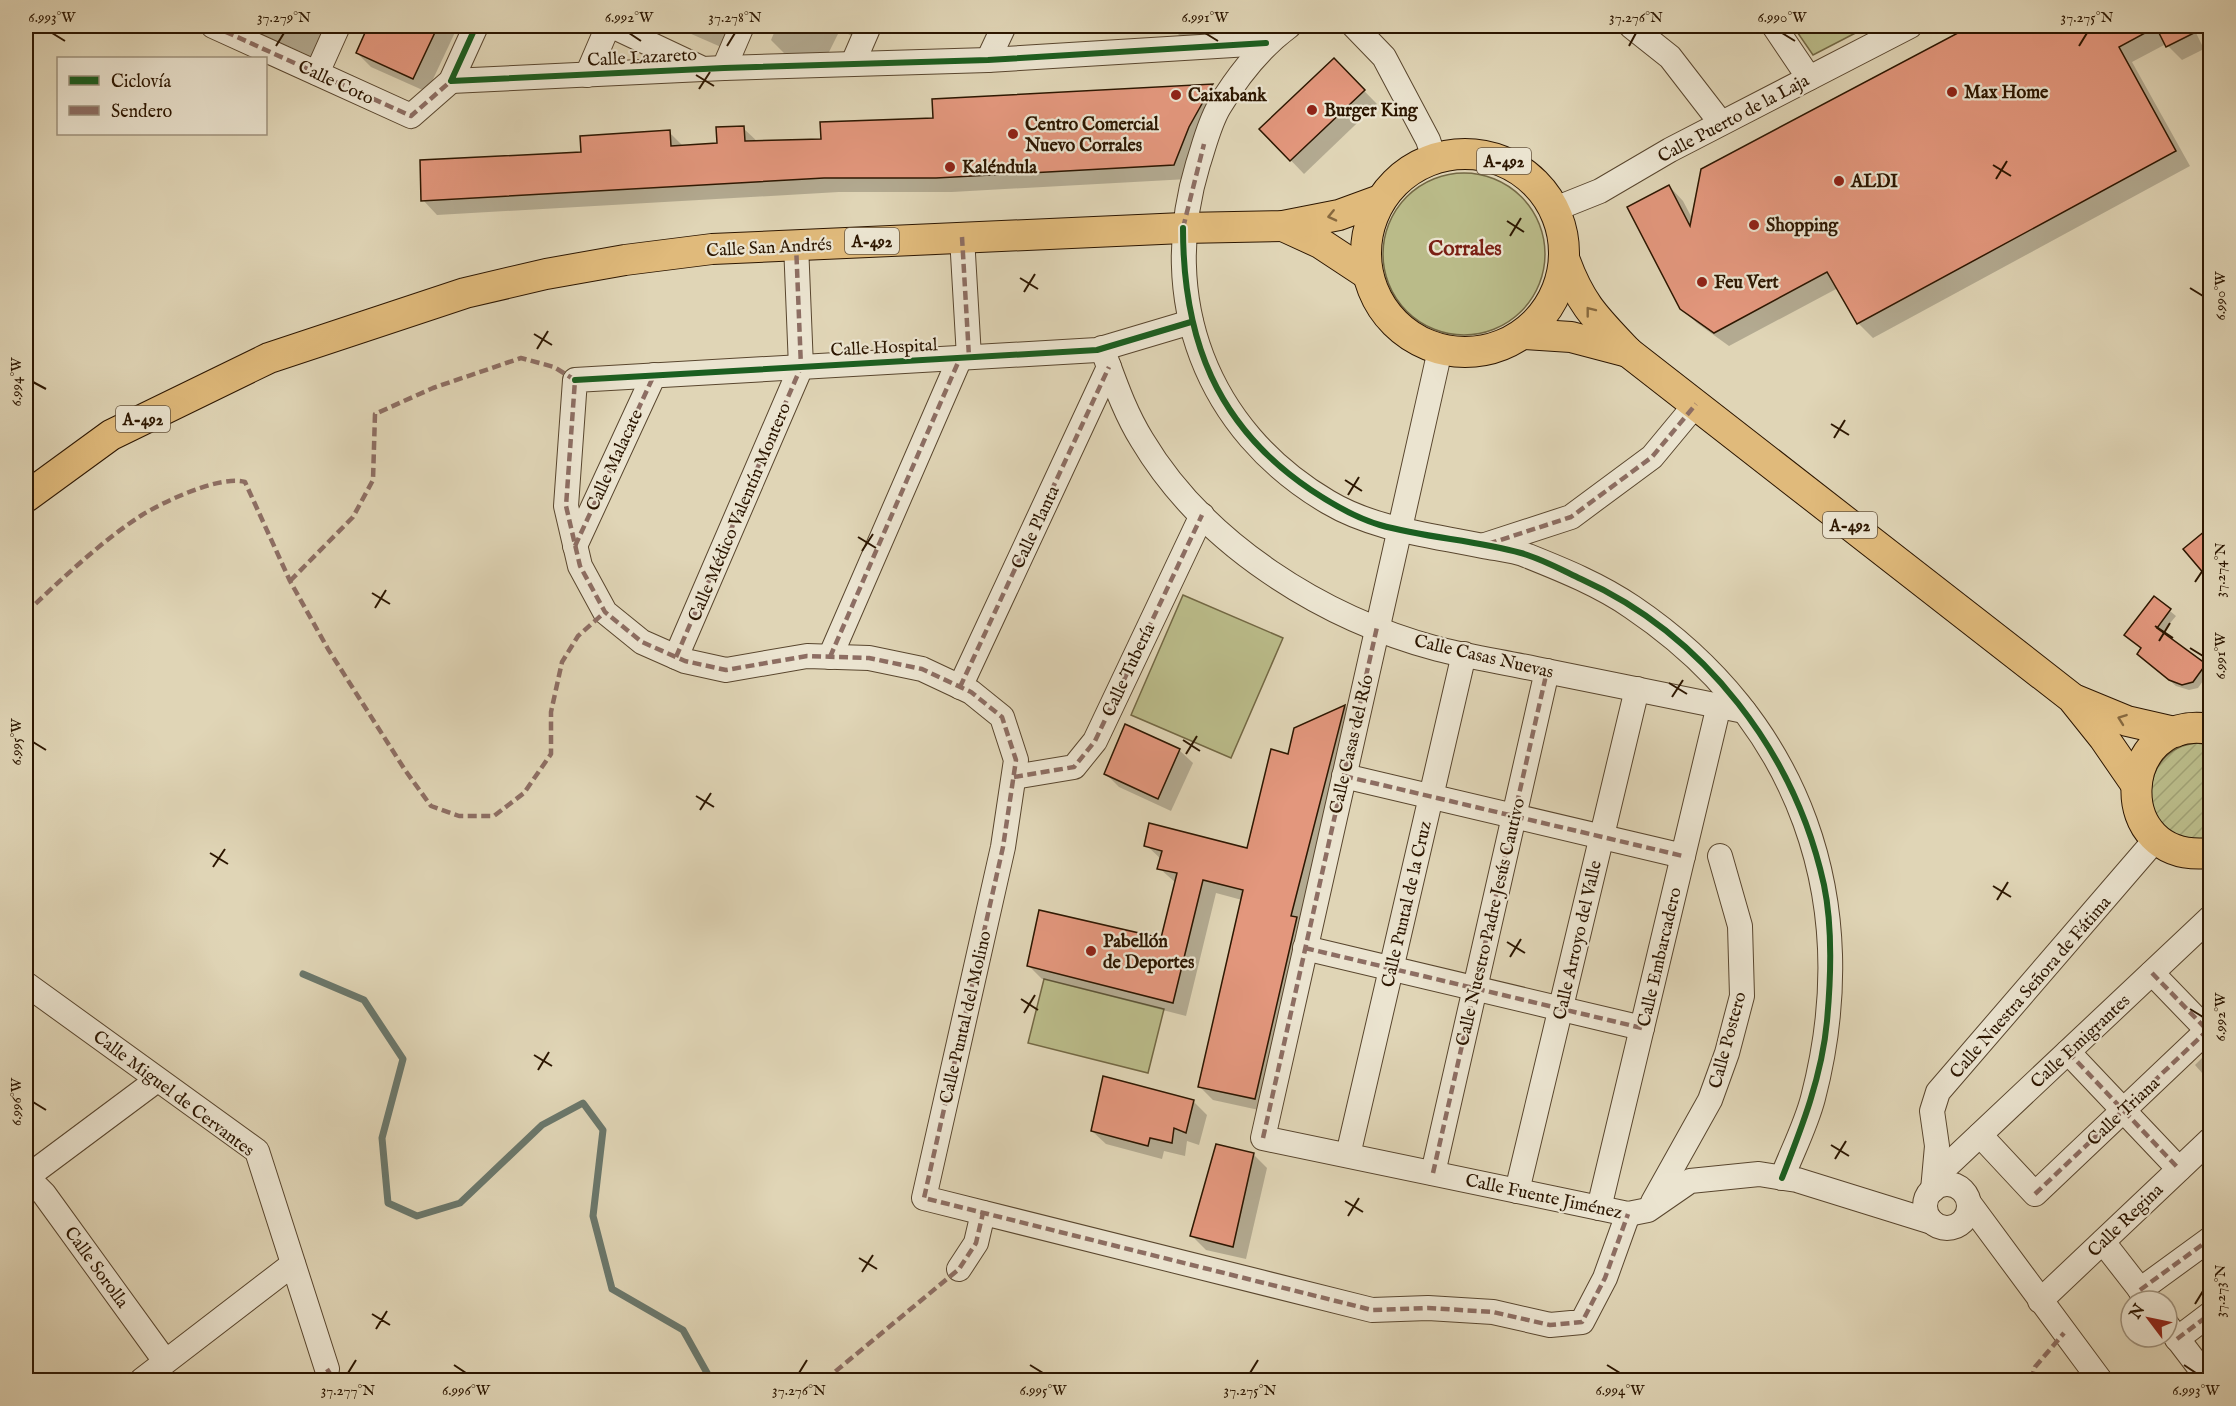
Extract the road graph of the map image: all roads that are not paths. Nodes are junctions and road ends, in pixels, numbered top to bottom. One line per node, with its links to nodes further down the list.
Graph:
1 (213, 26): 18 (street, Calle Coto)
2 (338, 26): 18 (street)
3 (476, 26): 21 (street)
4 (610, 26): 17 (street, Calle Lazareto); 19 (street)
5 (742, 26): 17 (street)
6 (869, 26): 16 (street)
7 (1004, 26): 15 (street)
8 (1247, 26): 14 (street)
9 (1289, 26): 14 (street)
10 (1354, 26): 23 (street)
11 (1631, 26): 22 (street)
12 (1774, 26): 20 (street)
13 (1910, 26): 20 (street, Calle Puerto de la Laja)
14 (1266, 43): 15 (street, Calle Lazareto); 27 (street)
15 (988, 60): 16 (street, Calle Lazareto)
16 (853, 63): 17 (street, Calle Lazareto)
17 (714, 69): 19 (street, Calle Lazareto)
18 (317, 73): 21 (street, Calle Coto)
19 (587, 75): 21 (street, Calle Lazareto)
20 (1809, 78): 22 (street, Calle Puerto de la Laja)
21 (451, 81)
22 (1721, 123): 25 (street, Calle Puerto de la Laja)
23 (1434, 158): 24 (main road, A-492); 25 (main road, A-492)
24 (1380, 200): 26 (main road, Calle San Andrés / A-492, one-way to 26); 31 (main road, A-492)
25 (1555, 209): 30 (main road, A-492)
26 (1283, 226): 27 (main road, Calle San Andrés / A-492); 31 (main road, Calle San Andrés / A-492)
27 (1183, 228): 28 (main road, Calle San Andrés / A-492); 32 (street)
28 (962, 237): 29 (main road, Calle San Andrés / A-492); 36 (street)
29 (796, 244): 38 (street); 42 (main road, Calle San Andrés / A-492)
30 (1564, 261): 33 (main road, A-492); 35 (main road, A-492, one-way to 30)
31 (1367, 274): 34 (main road, A-492)
32 (1191, 322): 37 (street, Calle Hospital); 44 (street)
33 (1524, 334): 34 (main road, A-492); 35 (main road, A-492)
34 (1440, 350): 44 (street, Calle Casas del Río)
35 (1628, 352): 41 (main road, A-492)
36 (964, 358): 37 (street, Calle Hospital); 38 (street, Calle Hospital); 50 (street)
37 (1106, 358): 43 (street, Calle Casas Nuevas); 52 (street, Calle Planta)
38 (801, 367): 39 (street, Calle Hospital); 49 (street, Calle Médico Valentín Montero)
39 (654, 375): 40 (street, Calle Hospital); 46 (street, Calle Malacate)
40 (575, 380): 46 (street, Calle Puntal del Molino)
41 (1696, 404): 45 (street); 54 (main road, A-492)
42 (26, 497)
43 (1202, 515): 47 (street, Calle Casas Nuevas); 60 (street, Calle Tubería)
44 (1401, 529): 45 (street); 47 (street, Calle Casas del Río)
45 (1482, 545): 56 (street)
46 (575, 546): 49 (street, Calle Puntal del Molino)
47 (1377, 627): 48 (street, Calle Casas Nuevas); 59 (street, Calle Casas del Río)
48 (1464, 654): 51 (street, Calle Casas Nuevas); 62 (street, Calle Puntal de la Cruz)
49 (676, 657): 50 (street, Calle Puntal del Molino)
50 (830, 657): 52 (street, Calle Puntal del Molino)
51 (1547, 671): 53 (street, Calle Casas Nuevas); 63 (street, Calle Nuestro Padre Jesús Cautivo)
52 (960, 687): 60 (street, Calle Puntal del Molino)
53 (1637, 689): 55 (street, Calle Casas Nuevas); 64 (street, Calle Arroyo del Valle)
54 (2072, 698): 58 (main road, A-492, one-way to 54); 61 (main road, A-492)
55 (1719, 705): 56 (street, Calle Casas Nuevas); 66 (street, Calle Embarcadero)
56 (1744, 711): 89 (street)
57 (2211, 729): 58 (main road, A-492)
58 (2175, 732): 61 (main road, A-492)
59 (1344, 776): 62 (street); 70 (street, Calle Casas del Río)
60 (1014, 777): 95 (street, Calle Puntal del Molino)
61 (2135, 783): 65 (main road, A-492)
62 (1431, 796): 63 (street); 71 (street, Calle Puntal de la Cruz)
63 (1514, 816): 64 (street); 74 (street, Calle Nuestro Padre Jesús Cautivo)
64 (1602, 837): 66 (street); 75 (street, Calle Arroyo del Valle)
65 (2156, 839): 68 (main road, A-492); 84 (street, Calle Nuestra Señora de Fátima)
66 (1683, 856): 76 (street, Calle Embarcadero)
67 (1720, 856): 94 (street, Calle Postero)
68 (2206, 858)
69 (2211, 918): 72 (street, Calle Emigrantes)
70 (1305, 948): 71 (street); 82 (street, Calle Casas del Río)
71 (1391, 969): 74 (street); 85 (street, Calle Puntal de la Cruz)
72 (2152, 973): 77 (street); 78 (street, Calle Emigrantes)
73 (26, 984): 79 (street, Calle Miguel de Cervantes)
74 (1475, 989): 75 (street); 87 (street, Calle Nuestro Padre Jesús Cautivo)
75 (1561, 1009): 76 (street); 90 (street, Calle Arroyo del Valle)
76 (1642, 1028): 93 (street, Calle Embarcadero)
77 (2210, 1031): 80 (street, Calle Triana)
78 (2068, 1052): 80 (street); 81 (street, Calle Emigrantes)
79 (158, 1080): 88 (street); 99 (street, Calle Miguel de Cervantes)
80 (2124, 1110): 81 (street, Calle Triana); 86 (street)
81 (1980, 1135): 84 (street, Calle Emigrantes)
82 (1263, 1138): 85 (street, Calle Fuente Jiménez)
83 (2211, 1140): 86 (street, Calle Regina)
84 (1943, 1154): 91 (street, Calle Nuestra Señora de Fátima)
85 (1348, 1155): 87 (street, Calle Fuente Jiménez)
86 (2180, 1169): 98 (street, Calle Regina)
87 (1433, 1173): 90 (street, Calle Fuente Jiménez)
88 (26, 1177): 108 (street, Calle Sorolla)
89 (1782, 1178): 92 (street, Calle Fuente Jiménez); 94 (street, Calle Fuente Jiménez)
90 (1517, 1191): 93 (street, Calle Fuente Jiménez)
91 (1946, 1194): 92 (street, Calle Fuente Jiménez); 96 (street); 96 (street); 100 (street)
92 (1886, 1207): 96 (street, Calle Fuente Jiménez)
93 (1599, 1208): 94 (street, Calle Fuente Jiménez)
94 (1638, 1212): 95 (street, Calle Puntal del Molino)
95 (983, 1213): 101 (street)
96 (1941, 1225): 100 (street, Calle Fuente Jiménez)
97 (2211, 1239): 103 (street)
98 (2103, 1242): 102 (street); 104 (street, Calle Regina)
99 (293, 1264): 108 (street); 109 (street, Calle Miguel de Cervantes)
100 (2012, 1264): 104 (street)
101 (958, 1269)
102 (2139, 1289)
103 (2152, 1289)
104 (2040, 1301): 111 (street)
105 (2211, 1314): 106 (street)
106 (2179, 1329)
107 (2179, 1341): 112 (street)
108 (165, 1361): 110 (street)
109 (327, 1369)
110 (142, 1380)
111 (2100, 1380)
112 (2209, 1380)

